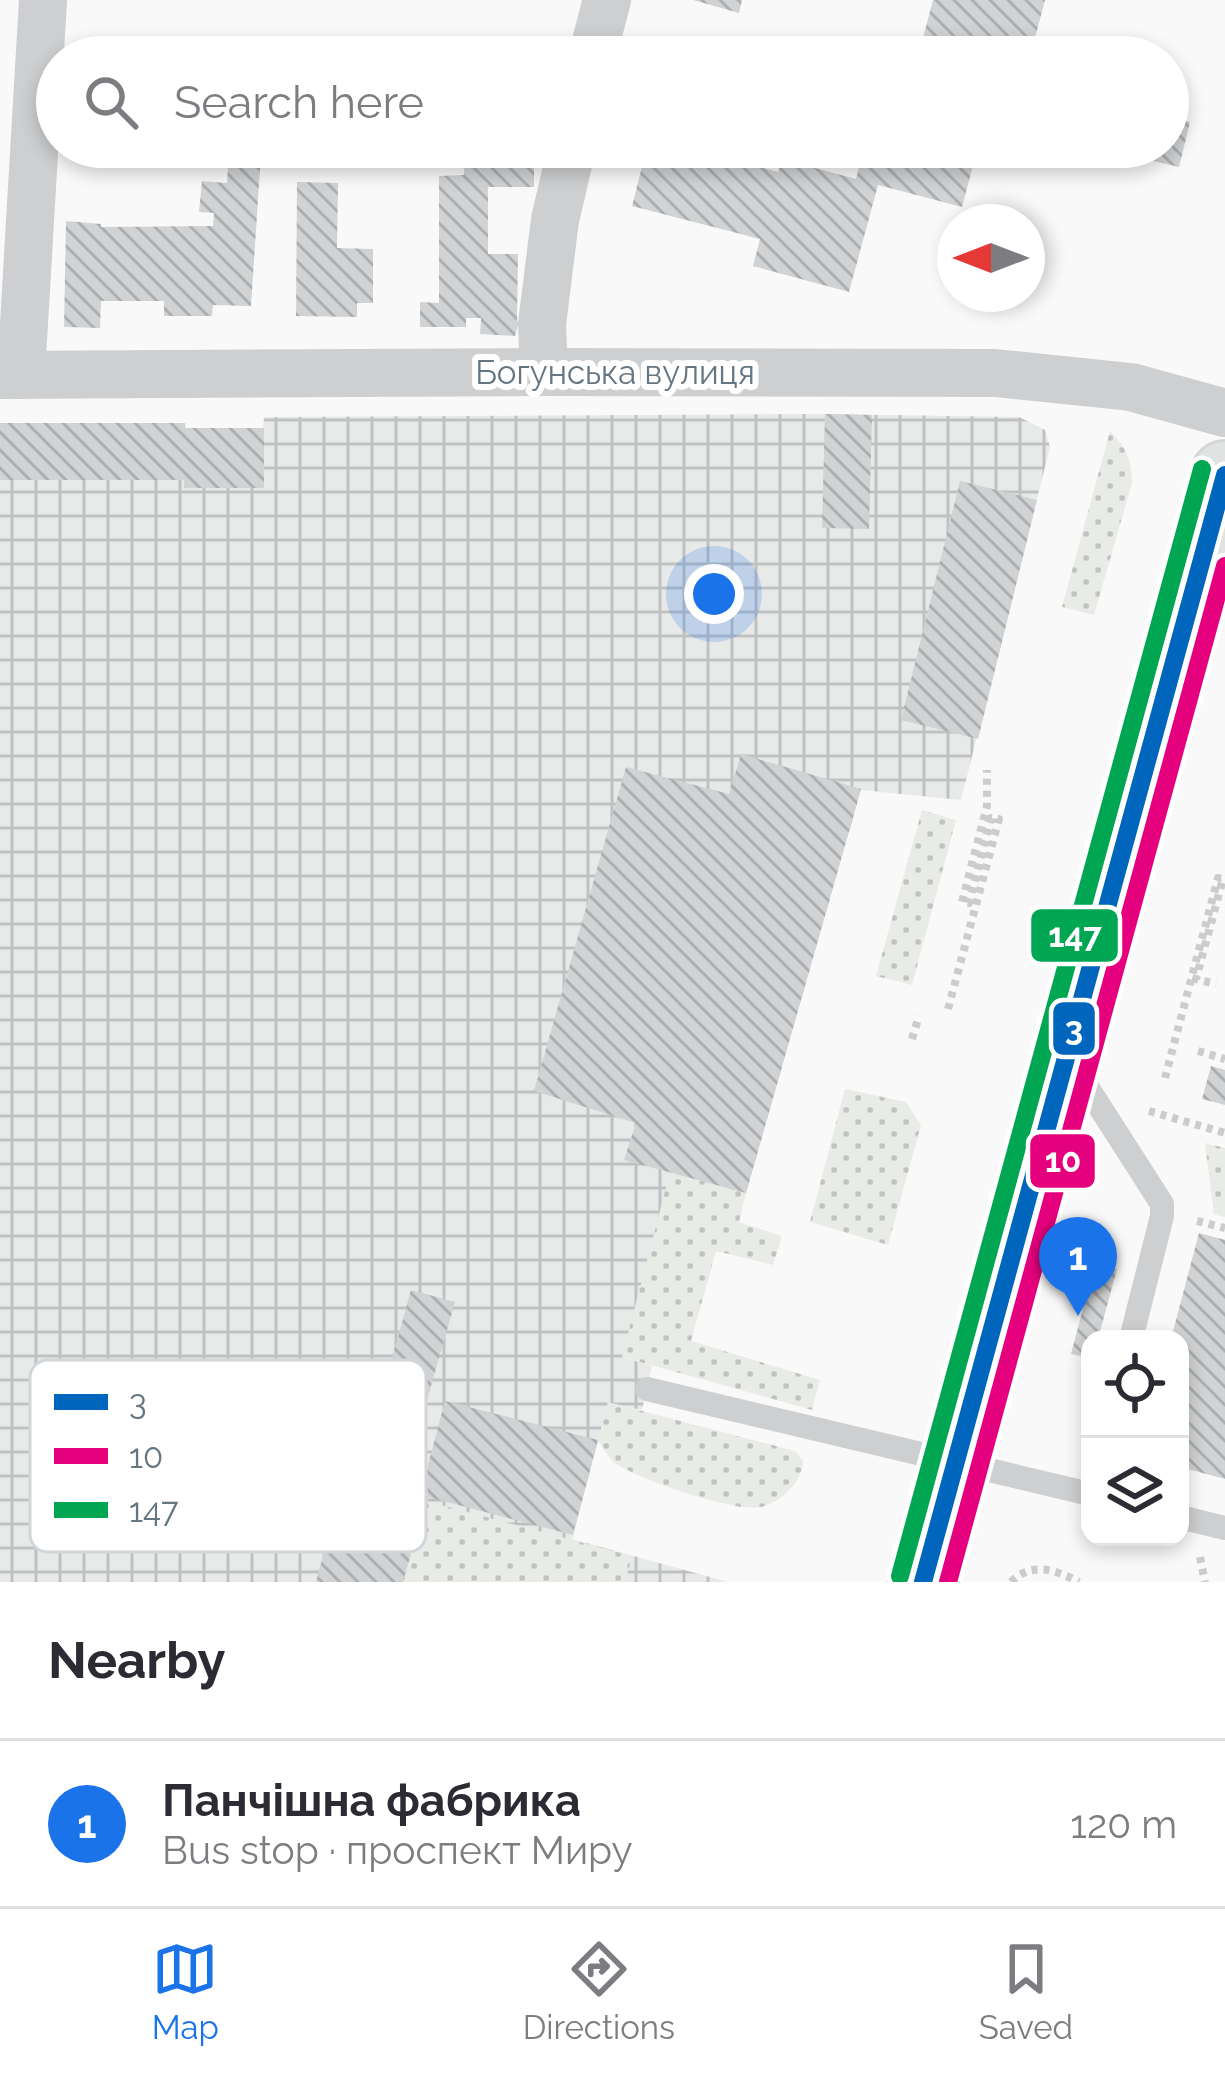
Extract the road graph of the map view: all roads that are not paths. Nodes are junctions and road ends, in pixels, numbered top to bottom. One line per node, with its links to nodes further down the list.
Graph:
1 (43, 0): 3 (street)
2 (607, 0): 4 (street)
3 (40, 36)
4 (598, 36)
5 (36, 80): 8 (street)
6 (567, 168): 7 (street)
7 (544, 372): 8 (street, Богунська вулиця); 9 (street, Богунська вулиця)
8 (10, 375)
9 (1225, 413)
10 (1225, 475): 11 (main road)
11 (1066, 1054): 12 (lane); 14 (main road)
12 (1133, 1330)
13 (647, 1389): 14 (lane)
14 (956, 1462): 15 (lane); 18 (main road)
15 (1081, 1492)
16 (1189, 1519): 17 (lane)
17 (1225, 1528)
18 (923, 1582)

